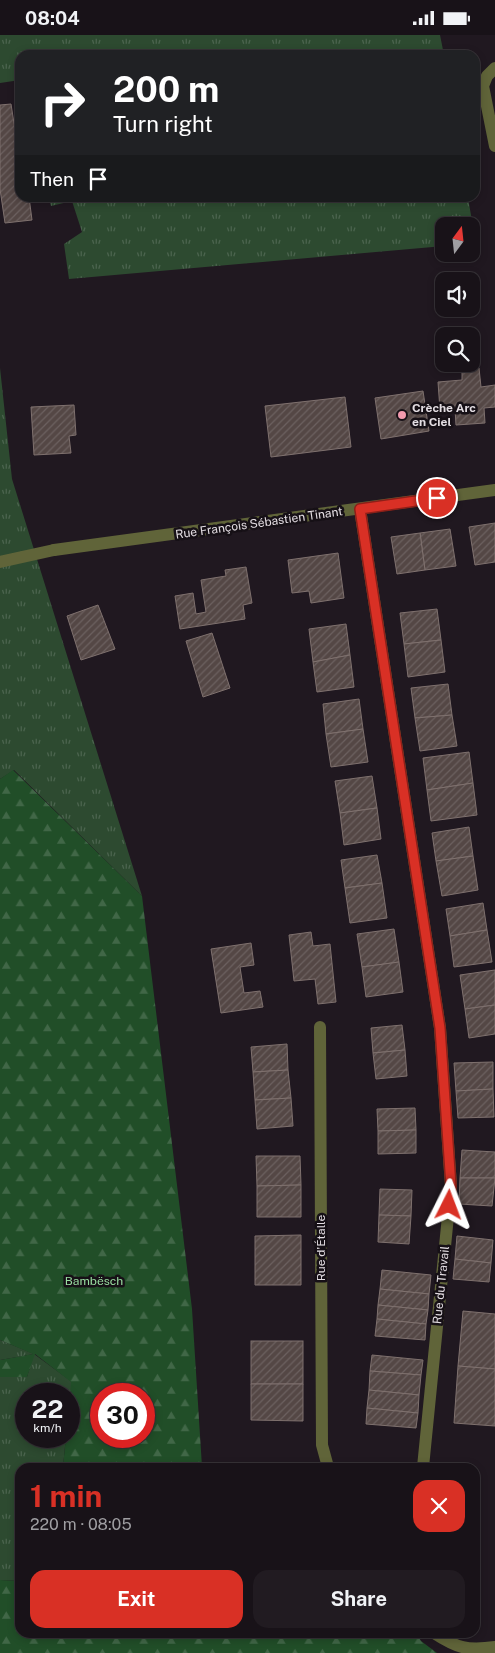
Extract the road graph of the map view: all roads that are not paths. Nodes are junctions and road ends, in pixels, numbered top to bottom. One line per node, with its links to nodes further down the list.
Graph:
1 (495, 68): 2 (street)
2 (495, 146)
3 (495, 491): 4 (street, Rue François Sébastien Tinant)
4 (360, 509): 5 (street, Rue François Sébastien Tinant); 8 (street, Rue du Travail)
5 (0, 562)
6 (320, 1027): 7 (street, Rue d'Étalle)
7 (327, 1463)
8 (423, 1463)
9 (442, 1638): 10 (street)
10 (495, 1647)

